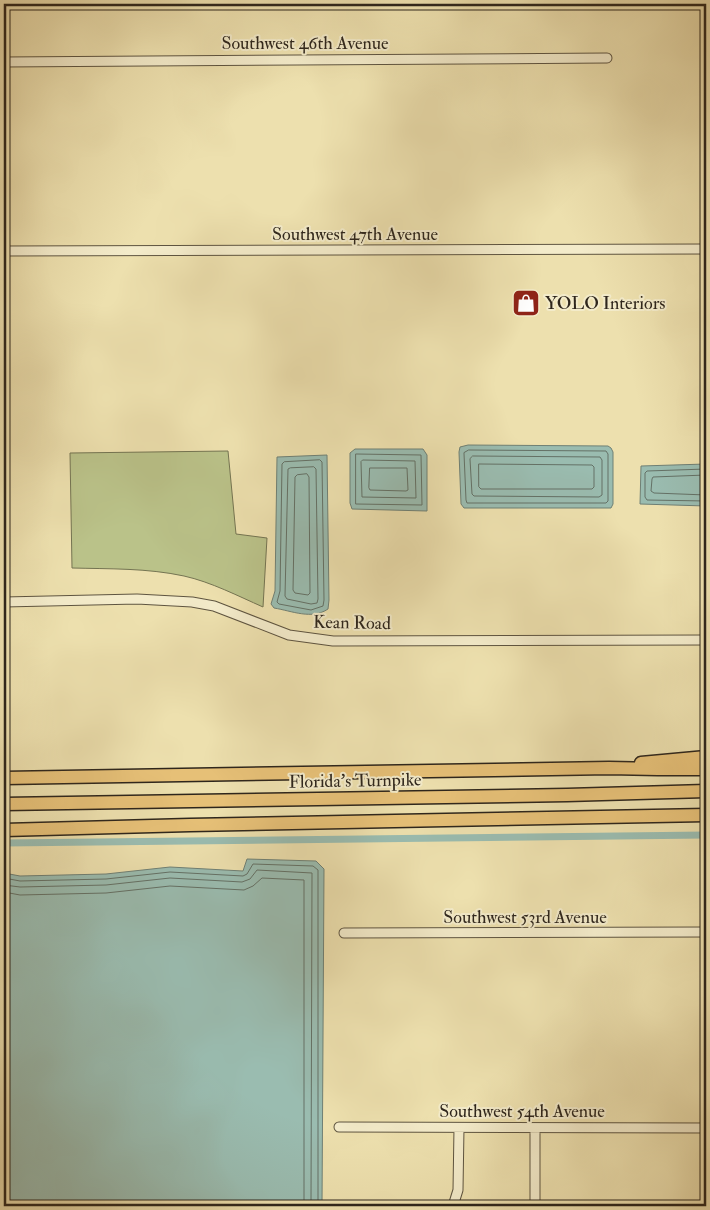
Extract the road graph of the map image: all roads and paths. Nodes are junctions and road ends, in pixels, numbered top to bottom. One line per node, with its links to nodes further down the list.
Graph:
1 (607, 58): 2 (street, Southwest 46th Avenue)
2 (4, 62)
3 (706, 249): 4 (street, Southwest 47th Avenue)
4 (4, 251)
5 (4, 602): 6 (street, Kean Road)
6 (706, 640)
7 (706, 758): 8 (highway)
8 (609, 768): 9 (highway, Florida's Turnpike); 10 (highway, Florida's Turnpike)
9 (706, 769)
10 (4, 778)
11 (706, 791): 12 (highway, Florida's Turnpike)
12 (4, 804)
13 (706, 815): 14 (highway)
14 (4, 830)
15 (706, 932): 16 (street, Southwest 53rd Avenue)
16 (344, 933)
17 (339, 1127): 18 (street, Southwest 54th Avenue)
18 (459, 1128): 19 (street, Southwest 54th Avenue); 21 (street)
19 (535, 1128): 20 (street, Southwest 54th Avenue); 22 (street)
20 (706, 1128)
21 (453, 1206)
22 (535, 1206)

